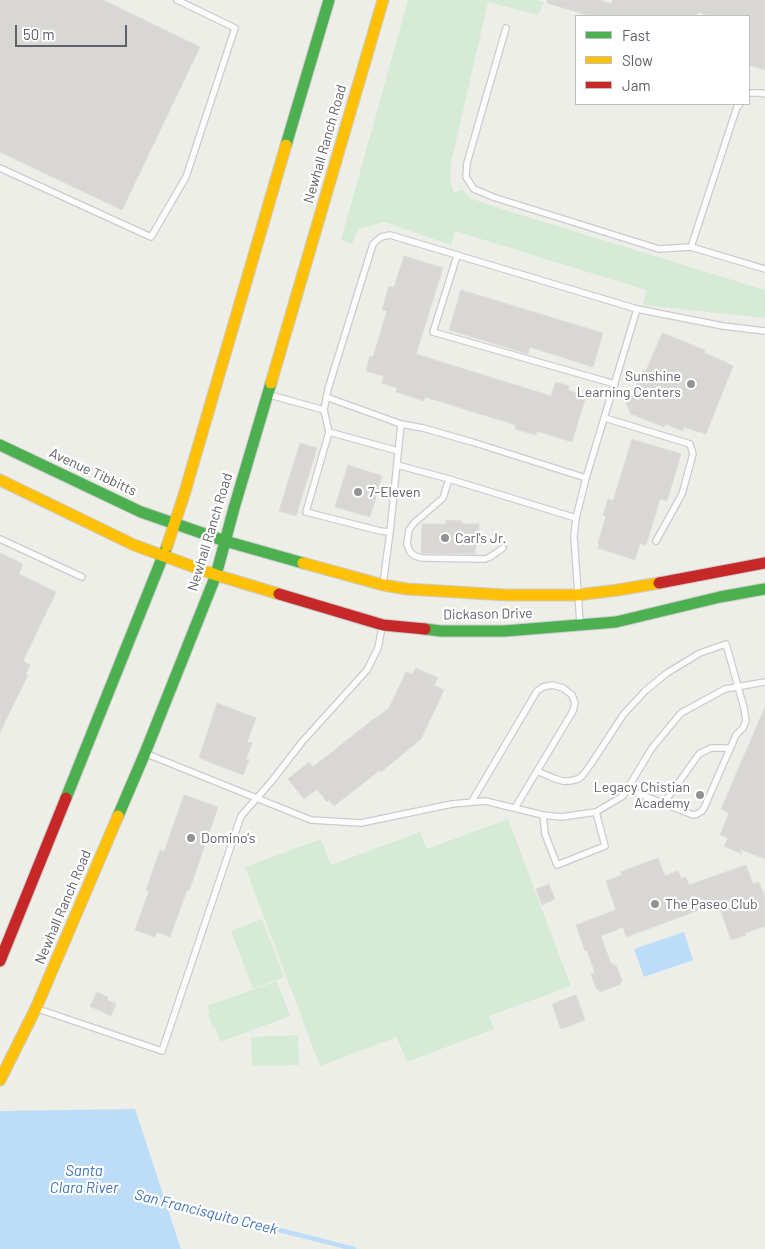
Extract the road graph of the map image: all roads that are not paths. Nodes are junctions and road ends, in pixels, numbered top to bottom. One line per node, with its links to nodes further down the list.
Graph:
1 (178, 0): 8 (lane)
2 (330, 0): 28 (main road)
3 (383, 0): 15 (main road, Newhall Ranch Road)
4 (506, 28): 9 (lane)
5 (750, 93): 6 (lane)
6 (765, 94)
7 (739, 105): 9 (lane)
8 (0, 168)
9 (691, 247): 11 (lane)
10 (457, 256): 12 (lane); 14 (lane); 16 (lane)
11 (765, 269)
12 (637, 309): 13 (lane); 14 (lane)
13 (765, 331)
14 (614, 384): 18 (lane)
15 (267, 394): 17 (lane); 31 (main road, Newhall Ranch Road)
16 (326, 397): 17 (lane); 19 (lane)
17 (324, 410): 20 (lane)
18 (605, 418): 24 (lane); 32 (lane)
19 (401, 424): 22 (lane); 24 (lane)
20 (329, 432): 22 (lane); 29 (lane)
21 (0, 445): 28 (main road, Avenue Tibbitts)
22 (398, 451): 23 (lane)
23 (397, 465): 25 (lane); 29 (lane)
24 (586, 478): 27 (lane)
25 (450, 479): 27 (lane); 33 (lane)
26 (0, 480): 34 (main road)
27 (576, 518): 40 (lane)
28 (174, 524): 31 (main road, Avenue Tibbitts); 34 (main road)
29 (390, 532): 38 (lane)
30 (0, 539): 37 (lane)
31 (225, 541): 36 (main road, Newhall Ranch Road); 38 (main road, Dickason Drive)
32 (656, 541)
33 (502, 548)
34 (163, 556): 36 (main road, Dickason Drive); 55 (main road)
35 (765, 563): 40 (main road, Dickason Drive)
36 (216, 575): 41 (main road, Dickason Drive); 46 (main road, Newhall Ranch Road)
37 (82, 577)
38 (383, 585): 40 (main road, Dickason Drive)
39 (765, 589): 42 (main road, Dickason Drive)
40 (577, 595): 42 (lane)
41 (383, 624): 42 (main road, Dickason Drive); 49 (lane)
42 (580, 626)
43 (765, 682): 44 (lane)
44 (738, 687): 45 (lane); 47 (lane); 48 (lane)
45 (730, 748): 51 (lane); 51 (lane)
46 (145, 753): 49 (lane); 56 (main road, Newhall Ranch Road)
47 (537, 771): 50 (lane); 52 (lane)
48 (627, 789): 51 (lane); 53 (lane)
49 (256, 798): 50 (lane); 56 (lane)
50 (472, 801): 52 (lane)
51 (664, 803)
52 (515, 808): 54 (lane)
53 (596, 812): 54 (lane); 54 (lane)
54 (543, 815)
55 (0, 961)
56 (36, 1008): 57 (main road, Newhall Ranch Road)
57 (0, 1080)

